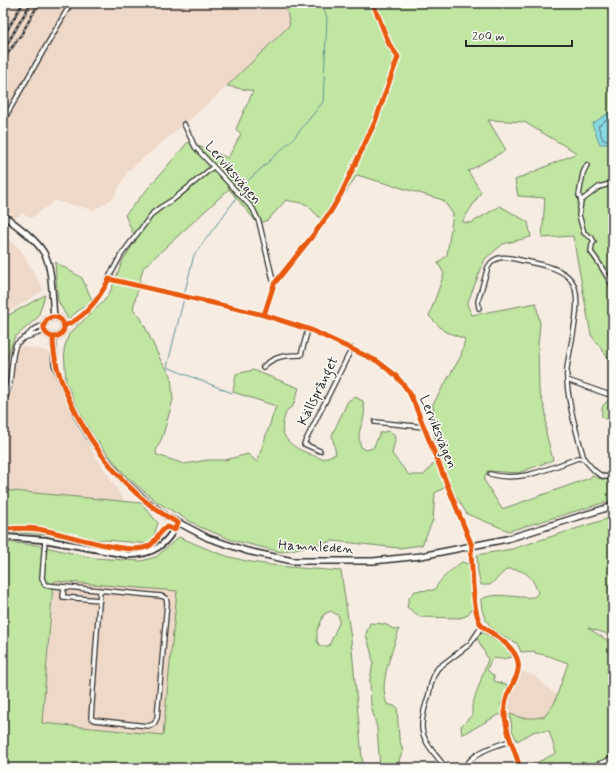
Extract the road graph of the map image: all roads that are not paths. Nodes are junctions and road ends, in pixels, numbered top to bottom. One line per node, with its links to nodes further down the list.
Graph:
1 (71, 3): 3 (street)
2 (398, 57): 12 (street)
3 (3, 122): 5 (street)
4 (184, 124): 7 (street, Lerviksvägen)
5 (3, 128)
6 (588, 165): 9 (street)
7 (213, 168): 11 (street); 12 (street, Lerviksvägen)
8 (613, 183): 9 (street)
9 (581, 202): 13 (street)
10 (3, 215): 16 (main road)
11 (109, 279): 15 (street, Lerviksvägen); 18 (street)
12 (274, 284): 15 (street)
13 (613, 287)
14 (479, 308): 25 (street)
15 (264, 314): 19 (street, Lerviksvägen)
16 (54, 317): 17 (main road); 18 (main road)
17 (45, 324): 20 (main road); 21 (street)
18 (64, 326): 22 (main road)
19 (308, 329): 23 (street, Lerviksvägen); 24 (street)
20 (45, 331): 21 (street); 22 (main road)
21 (24, 338): 27 (street)
22 (53, 338): 35 (main road, Hamnleden)
23 (352, 348): 29 (street, Lerviksvägen); 30 (street, Källsprånget)
24 (263, 367)
25 (567, 380): 26 (street); 31 (street)
26 (607, 394)
27 (3, 402)
28 (375, 422): 29 (street)
29 (424, 427): 38 (street, Lerviksvägen)
30 (320, 451)
31 (584, 459): 32 (street); 33 (street)
32 (490, 474)
33 (613, 477)
34 (613, 506): 38 (main road, Hamnleden)
35 (178, 523): 37 (street); 38 (main road, Hamnleden)
36 (3, 537): 37 (street)
37 (46, 540): 39 (street)
38 (472, 546): 42 (street)
39 (64, 587): 40 (street); 41 (street)
40 (100, 590): 41 (street); 41 (street)
41 (100, 600)
42 (482, 626): 43 (street); 45 (street)
43 (510, 741): 46 (street); 47 (street)
44 (613, 757): 48 (street)
45 (446, 768)
46 (464, 768)
47 (520, 768)
48 (588, 768)

